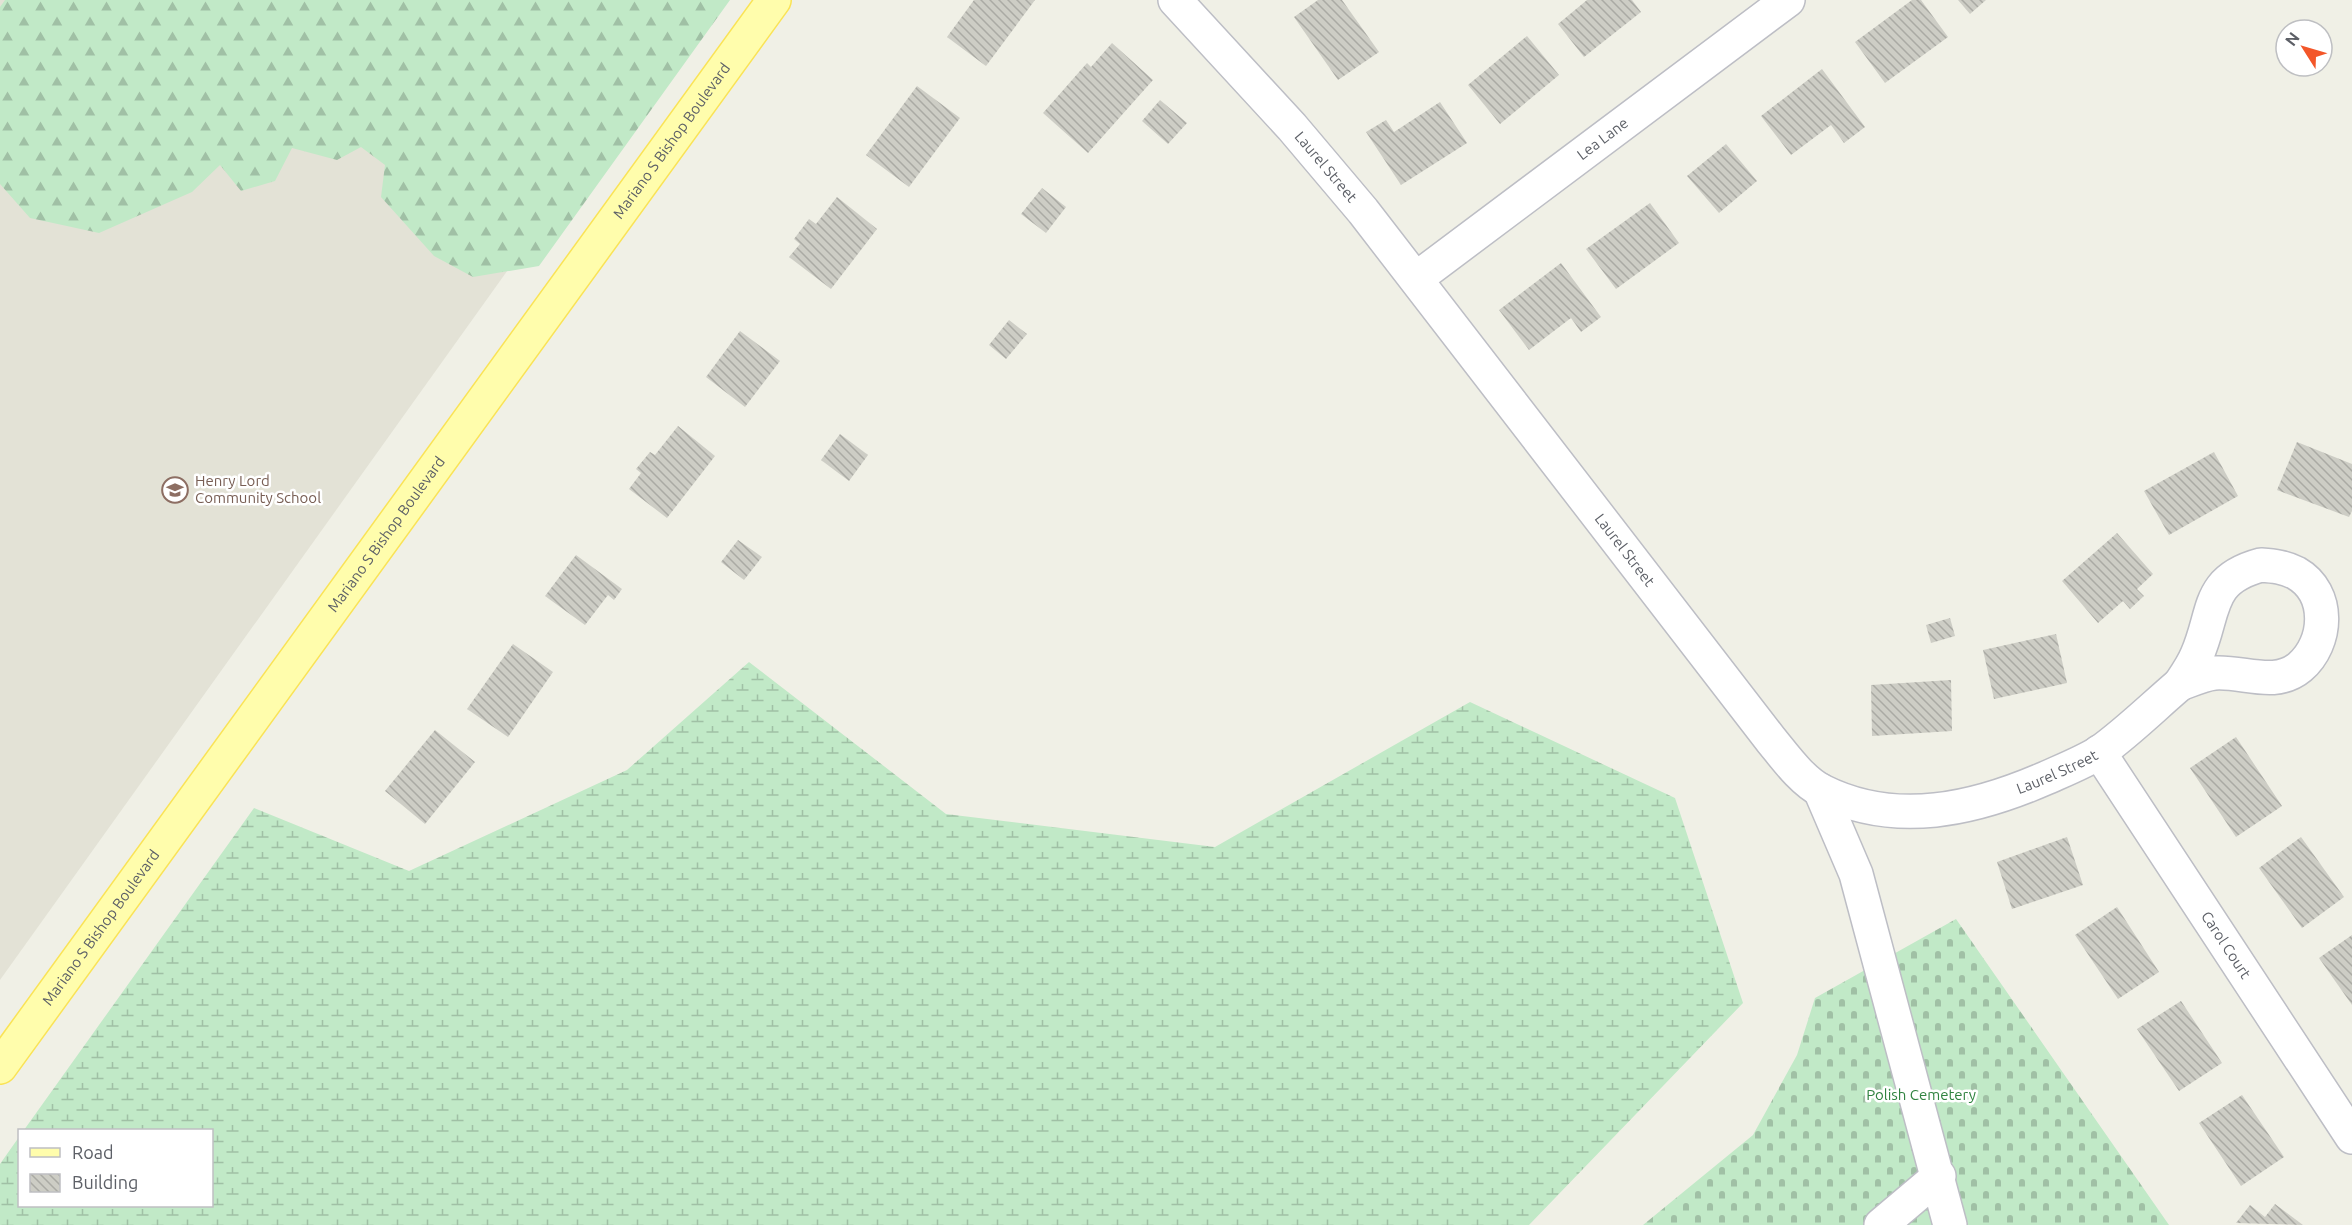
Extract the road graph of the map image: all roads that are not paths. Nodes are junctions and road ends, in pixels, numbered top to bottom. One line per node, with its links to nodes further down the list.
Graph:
1 (774, 0): 8 (main road, Mariano S Bishop Boulevard)
2 (1175, 0): 4 (street, Laurel Street)
3 (1788, 0): 4 (street, Lea Lane)
4 (1417, 278): 7 (street, Laurel Street)
5 (2180, 684): 5 (street, Laurel Street); 6 (street, Laurel Street)
6 (2099, 752): 7 (street, Laurel Street); 9 (street, Carol Court)
7 (1820, 790): 10 (street)
8 (0, 1067)
9 (2352, 1137)
10 (1940, 1176): 11 (street); 12 (street)
11 (1881, 1225)
12 (1950, 1225)

